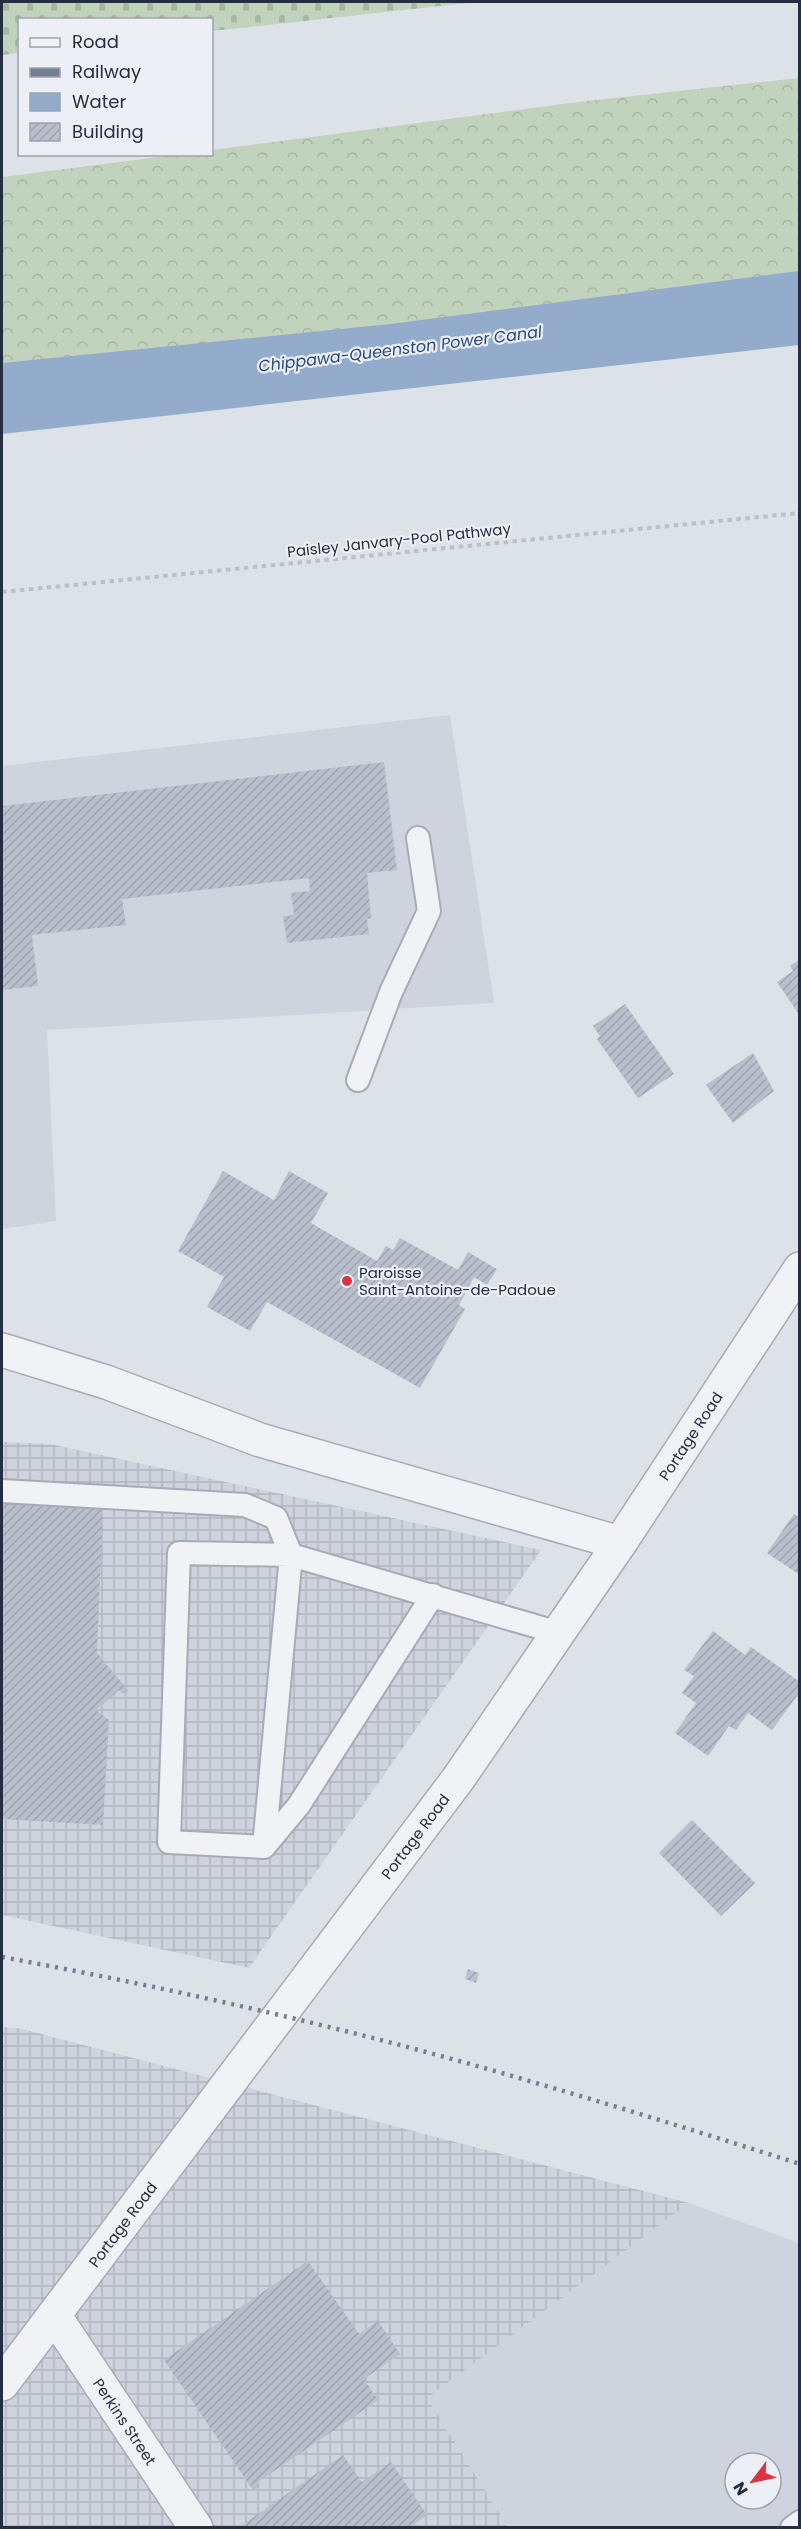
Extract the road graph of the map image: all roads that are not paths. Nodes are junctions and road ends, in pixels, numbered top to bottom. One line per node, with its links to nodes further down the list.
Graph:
1 (418, 838): 2 (lane)
2 (358, 1080)
3 (800, 1269): 6 (street, Portage Road)
4 (2, 1350): 6 (street)
5 (2, 1491): 7 (lane)
6 (620, 1543): 9 (street, Portage Road)
7 (291, 1555): 8 (lane); 10 (lane); 10 (lane)
8 (433, 1594): 9 (lane); 10 (lane)
9 (559, 1633): 11 (street, Portage Road)
10 (264, 1847)
11 (54, 2315): 12 (street, Portage Road); 14 (street, Perkins Street)
12 (2, 2384)
13 (800, 2522): 15 (lane)
14 (196, 2528)
15 (792, 2528)

